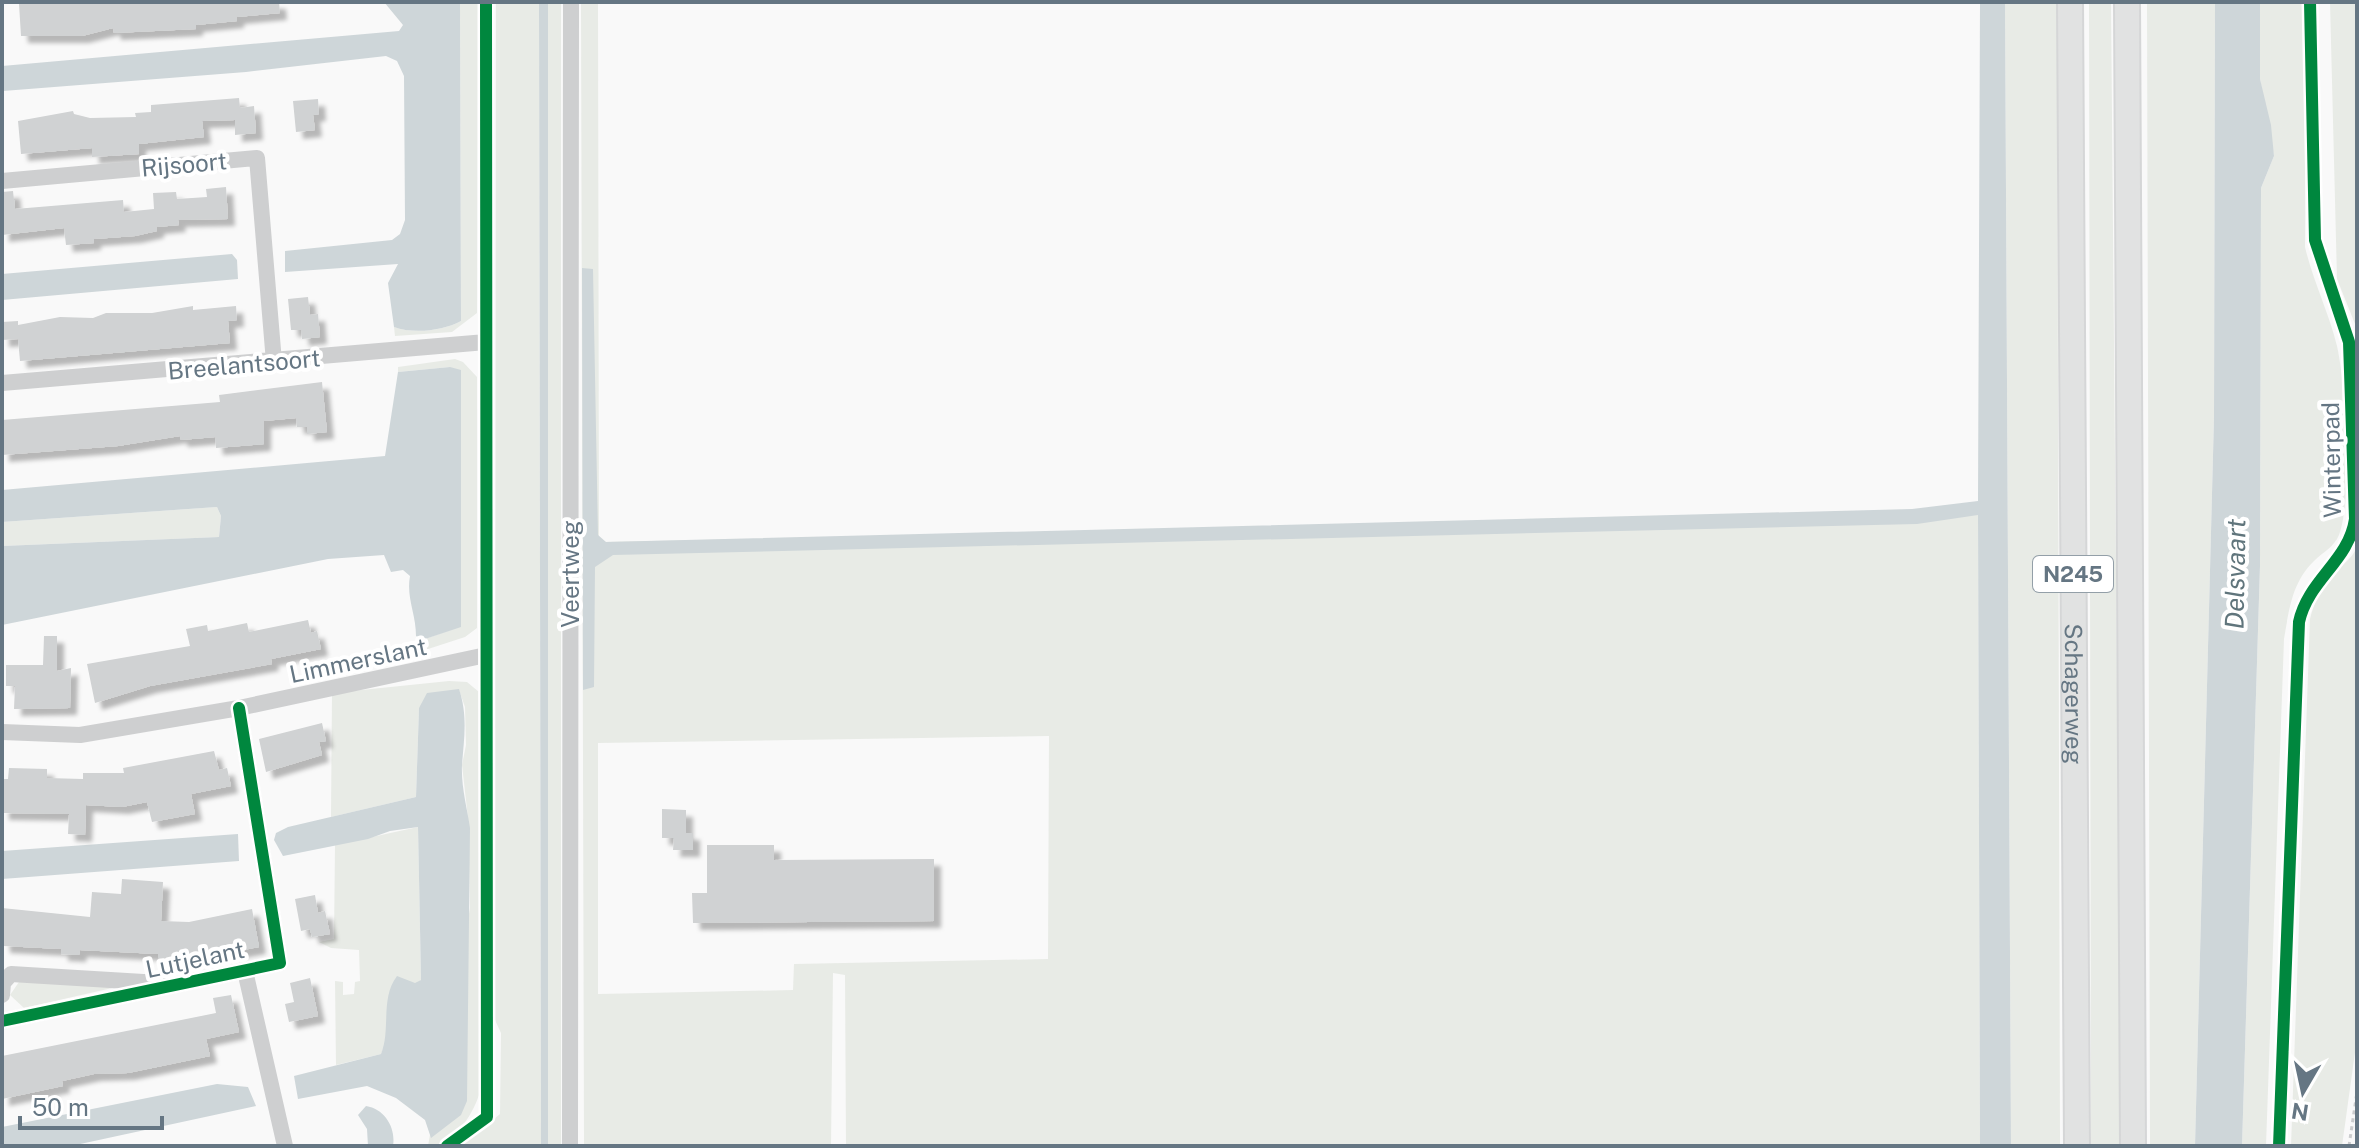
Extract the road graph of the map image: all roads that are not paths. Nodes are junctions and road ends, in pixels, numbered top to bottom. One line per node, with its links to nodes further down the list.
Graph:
1 (486, 2): 6 (street)
2 (571, 2): 18 (street, Veertweg)
3 (2070, 2): 19 (main road, Schagerweg / N245)
4 (2127, 2): 20 (main road, N245)
5 (2, 181): 7 (street, Rijsoort)
6 (486, 342): 7 (street, Breelantsoort); 9 (street)
7 (274, 362): 8 (street, Breelantsoort)
8 (2, 383)
9 (486, 655): 10 (street, Limmerslant); 17 (street)
10 (239, 708): 11 (street, Limmerslant); 12 (street, Lutjelant)
11 (2, 732)
12 (245, 971): 13 (street, Lutjelant); 16 (street, Lutjelant)
13 (178, 985): 14 (street, Lutjelant); 15 (street, Lutjelant)
14 (2, 997): 15 (street, Lutjelant)
15 (9, 1020)
16 (285, 1146)
17 (447, 1146)
18 (570, 1146)
19 (2077, 1146)
20 (2133, 1146)

